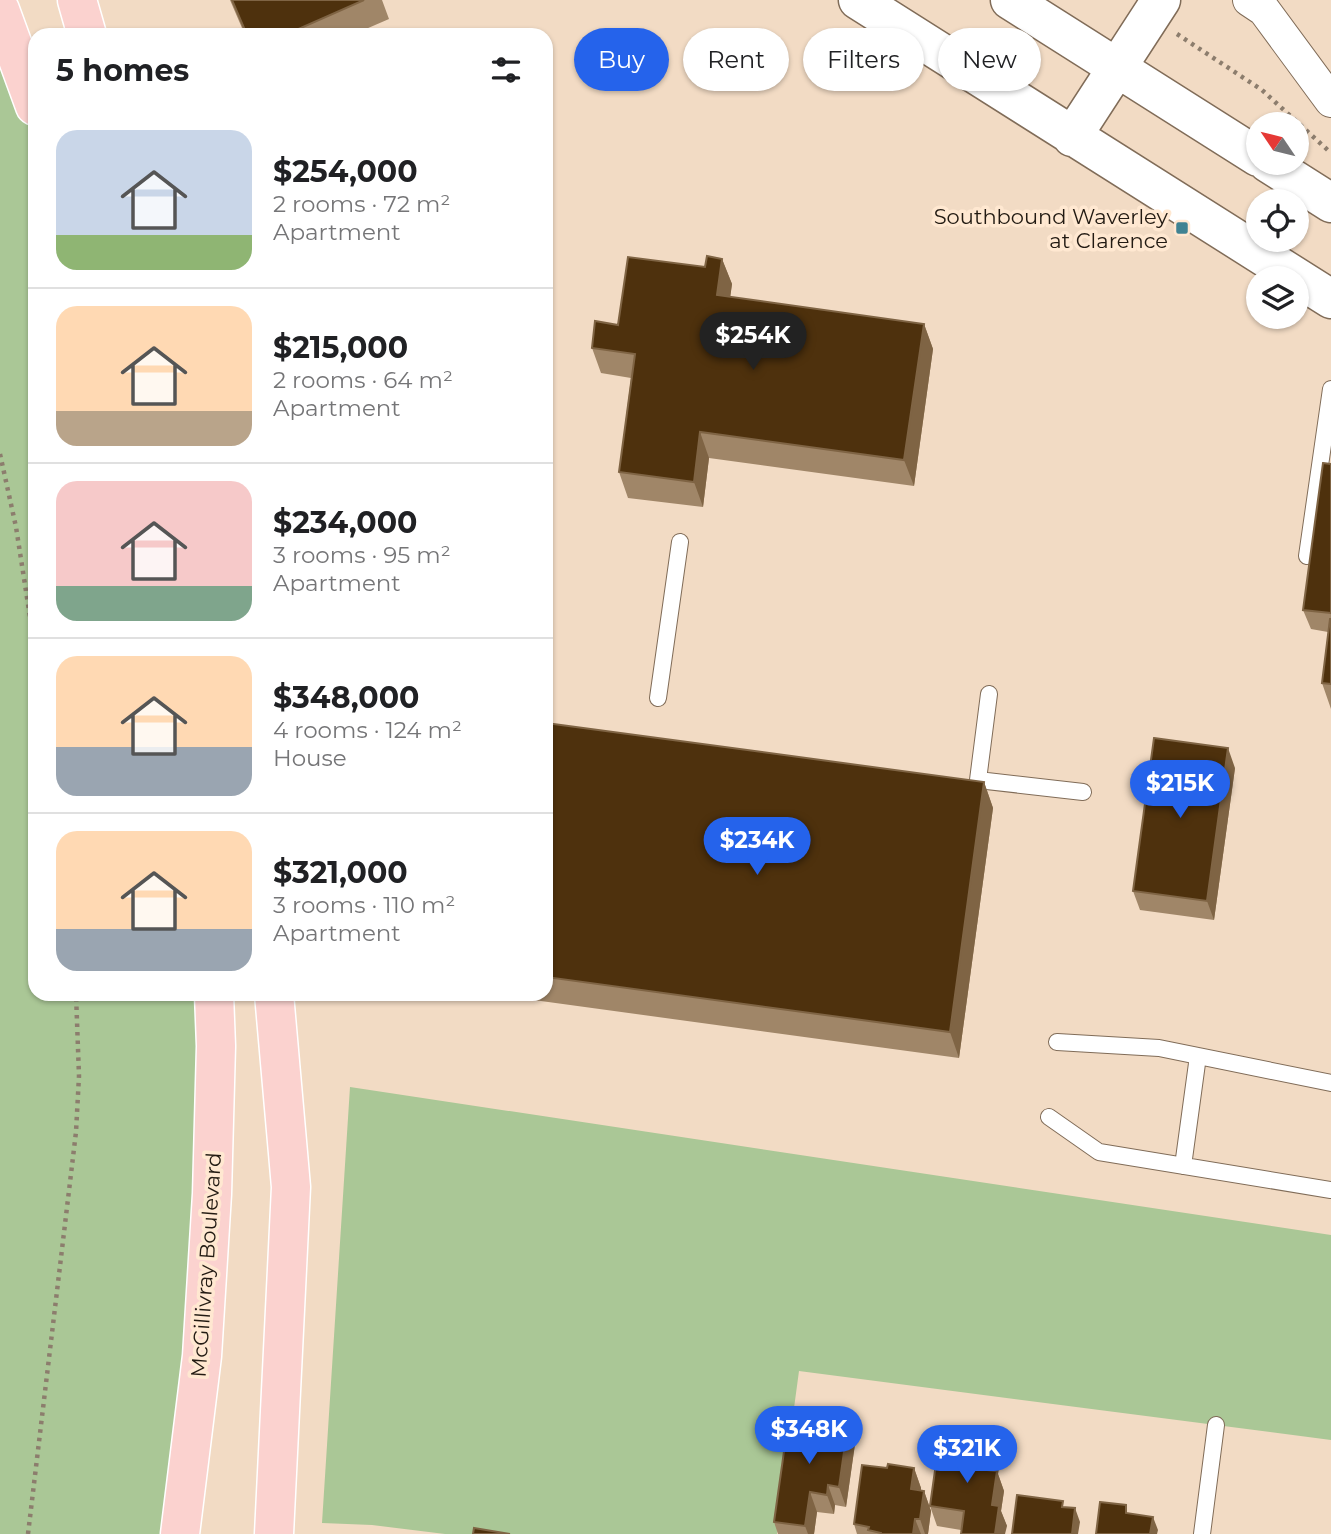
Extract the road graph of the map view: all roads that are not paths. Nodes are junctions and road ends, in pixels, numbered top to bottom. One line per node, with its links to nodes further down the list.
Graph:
1 (77, 0): 7 (main road)
2 (859, 0): 11 (main road)
3 (1010, 0): 8 (main road)
4 (1250, 0): 10 (street)
5 (1156, 8): 8 (main road)
6 (0, 10): 9 (main road)
7 (85, 28)
8 (1119, 67): 11 (main road); 12 (main road)
9 (28, 87)
10 (1331, 102)
11 (1072, 137): 15 (main road)
12 (1246, 149)
13 (1286, 175): 14 (main road)
14 (1331, 204)
15 (1331, 299)
16 (1331, 391): 18 (lane)
17 (680, 542): 20 (lane)
18 (1307, 556)
19 (989, 694): 21 (lane)
20 (658, 698)
21 (1083, 792)
22 (214, 1001): 31 (main road, McGillivray Boulevard)
23 (275, 1001): 32 (main road)
24 (1057, 1042): 25 (lane)
25 (1198, 1056): 26 (lane); 28 (lane)
26 (1331, 1083)
27 (1049, 1117): 28 (lane)
28 (1183, 1166): 29 (lane)
29 (1331, 1190)
30 (1216, 1425): 33 (lane)
31 (180, 1534)
32 (274, 1534)
33 (1202, 1534)

